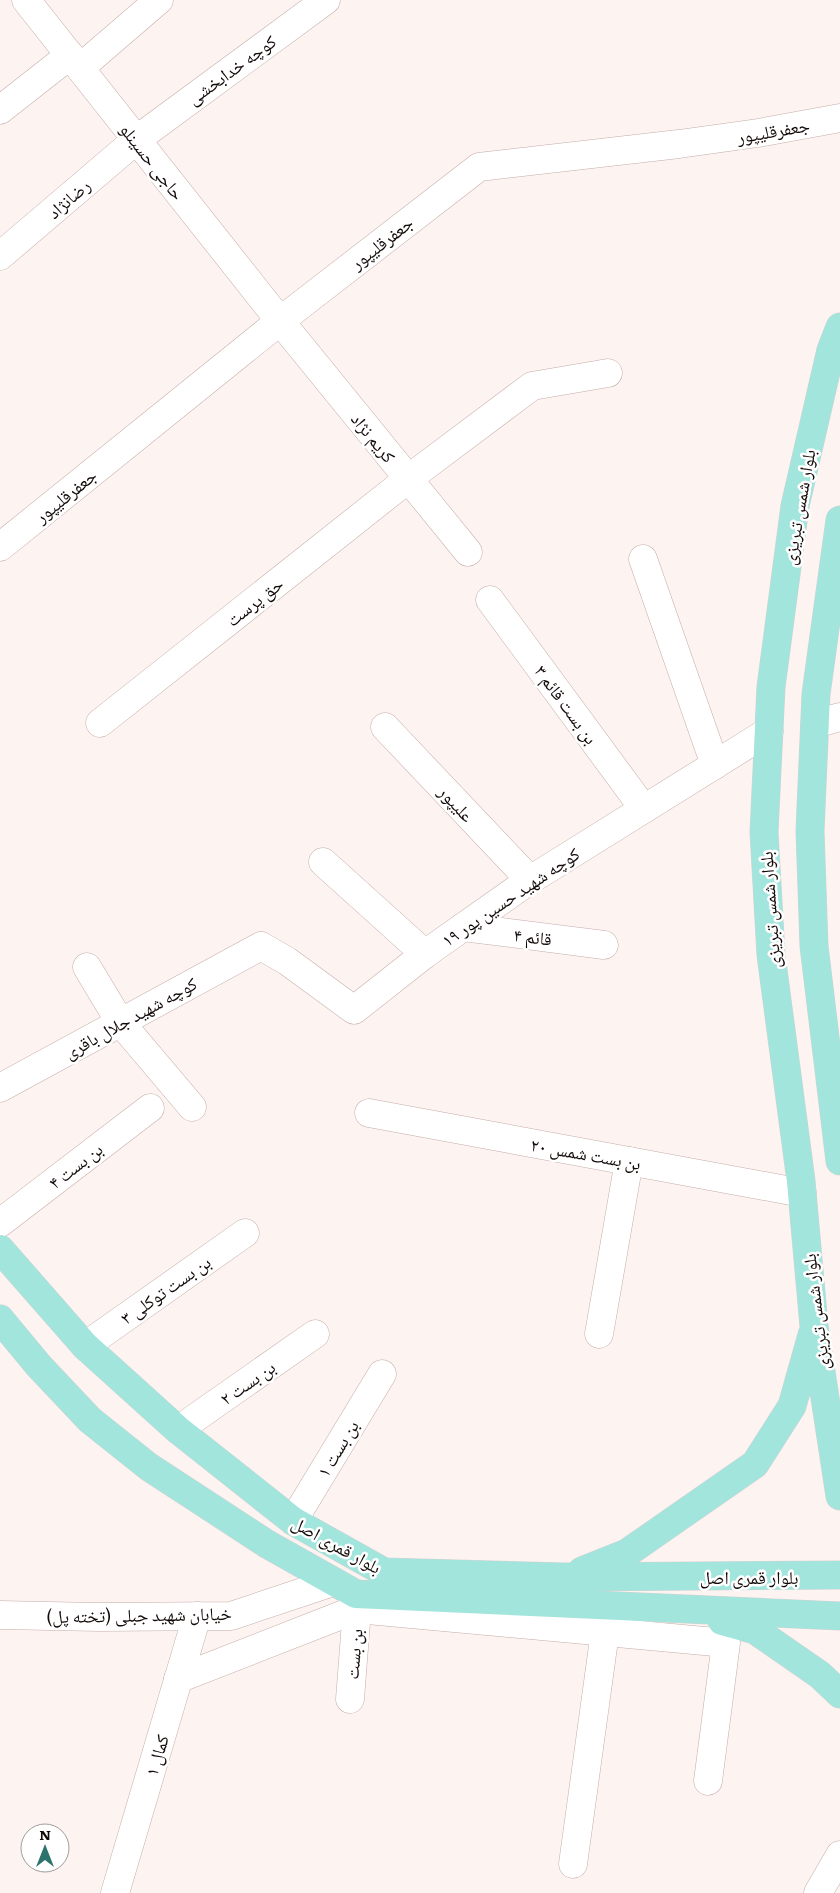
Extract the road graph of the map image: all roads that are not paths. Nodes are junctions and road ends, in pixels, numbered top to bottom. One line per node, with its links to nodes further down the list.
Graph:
1 (26, 0): 4 (street, حاجی حسینلو)
2 (159, 0): 4 (street)
3 (326, 0): 7 (street, کوچه خدابخشی)
4 (75, 62): 5 (street); 7 (street, حاجی حسینلو)
5 (0, 110)
6 (840, 118): 9 (street, جعفرقلیپور)
7 (136, 140): 8 (street, رضانژاد); 9 (street, حاجی حسینلو)
8 (0, 256)
9 (280, 321): 12 (street, کریم نژاد); 14 (street, جعفرقلیپور)
10 (840, 327): 21 (main road, بلوار شمس تبریزی)
11 (608, 373): 12 (street, حق پرست)
12 (408, 479): 15 (street, کریم نژاد); 19 (street, حق پرست)
13 (840, 520): 18 (main road)
14 (0, 547)
15 (468, 552)
16 (643, 559): 22 (street)
17 (490, 600): 23 (street, بن بست قائم ۳)
18 (828, 720): 37 (main road)
19 (100, 723)
20 (385, 727): 25 (street, علیپور)
21 (769, 732): 22 (street, کوچه شهید حسین پور ۱۹); 38 (main road, بلوار شمس تبریزی)
22 (715, 765): 23 (street, کوچه شهید حسین پور ۱۹)
23 (644, 810): 25 (street, کوچه شهید حسین پور ۱۹)
24 (322, 862): 29 (street)
25 (530, 880): 26 (street, کوچه شهید حسین پور ۱۹)
26 (463, 927): 27 (street, قائم ۴); 29 (street, کوچه شهید حسین پور ۱۹)
27 (604, 945)
28 (260, 946): 29 (street, کوچه شهید حسین پور ۱۹); 31 (street, کوچه شهید جلال باقری)
29 (425, 954)
30 (87, 968): 31 (street)
31 (120, 1022): 32 (street, کوچه شهید جلال باقری); 33 (street)
32 (0, 1088)
33 (192, 1107)
34 (150, 1108): 39 (street, بن بست ۴)
35 (370, 1113): 36 (street, بن بست شمس ۲۰)
36 (628, 1161): 38 (street, بن بست شمس ۲۰); 45 (street)
37 (840, 1161)
38 (802, 1193): 43 (main road, بلوار شمس تبریزی)
39 (0, 1223)
40 (245, 1233): 46 (street, بن بست توکلی ۳)
41 (0, 1249): 46 (main road, بلوار قمری اصل)
42 (0, 1320): 53 (main road, بلوار قمری اصل)
43 (814, 1326): 49 (main road, بلوار شمس تبریزی); 52 (main road)
44 (315, 1334): 48 (street, بن بست ۲)
45 (599, 1334)
46 (85, 1346): 48 (main road, بلوار قمری اصل)
47 (382, 1374): 50 (street, بن بست ۱)
48 (178, 1430): 50 (main road, بلوار قمری اصل)
49 (840, 1496)
50 (293, 1521): 52 (main road, بلوار قمری اصل)
51 (840, 1575): 52 (main road, بلوار قمری اصل)
52 (565, 1577)
53 (333, 1582): 55 (main road, بلوار قمری اصل); 57 (street, خیابان شهید جبلی (تخته پل))
54 (357, 1609): 59 (street); 60 (street); 62 (street, بن بست)
55 (679, 1609): 58 (main road, بلوار قمری اصل); 61 (main road)
56 (0, 1614): 57 (street, خیابان شهید جبلی (تخته پل))
57 (197, 1616): 60 (street, کمال ۱)
58 (840, 1616)
59 (605, 1632): 63 (street); 65 (street)
60 (178, 1679): 66 (street, کمال ۱)
61 (840, 1694)
62 (350, 1699)
63 (708, 1781)
64 (840, 1855): 67 (street)
65 (573, 1864)
66 (115, 1893)
67 (818, 1893)

